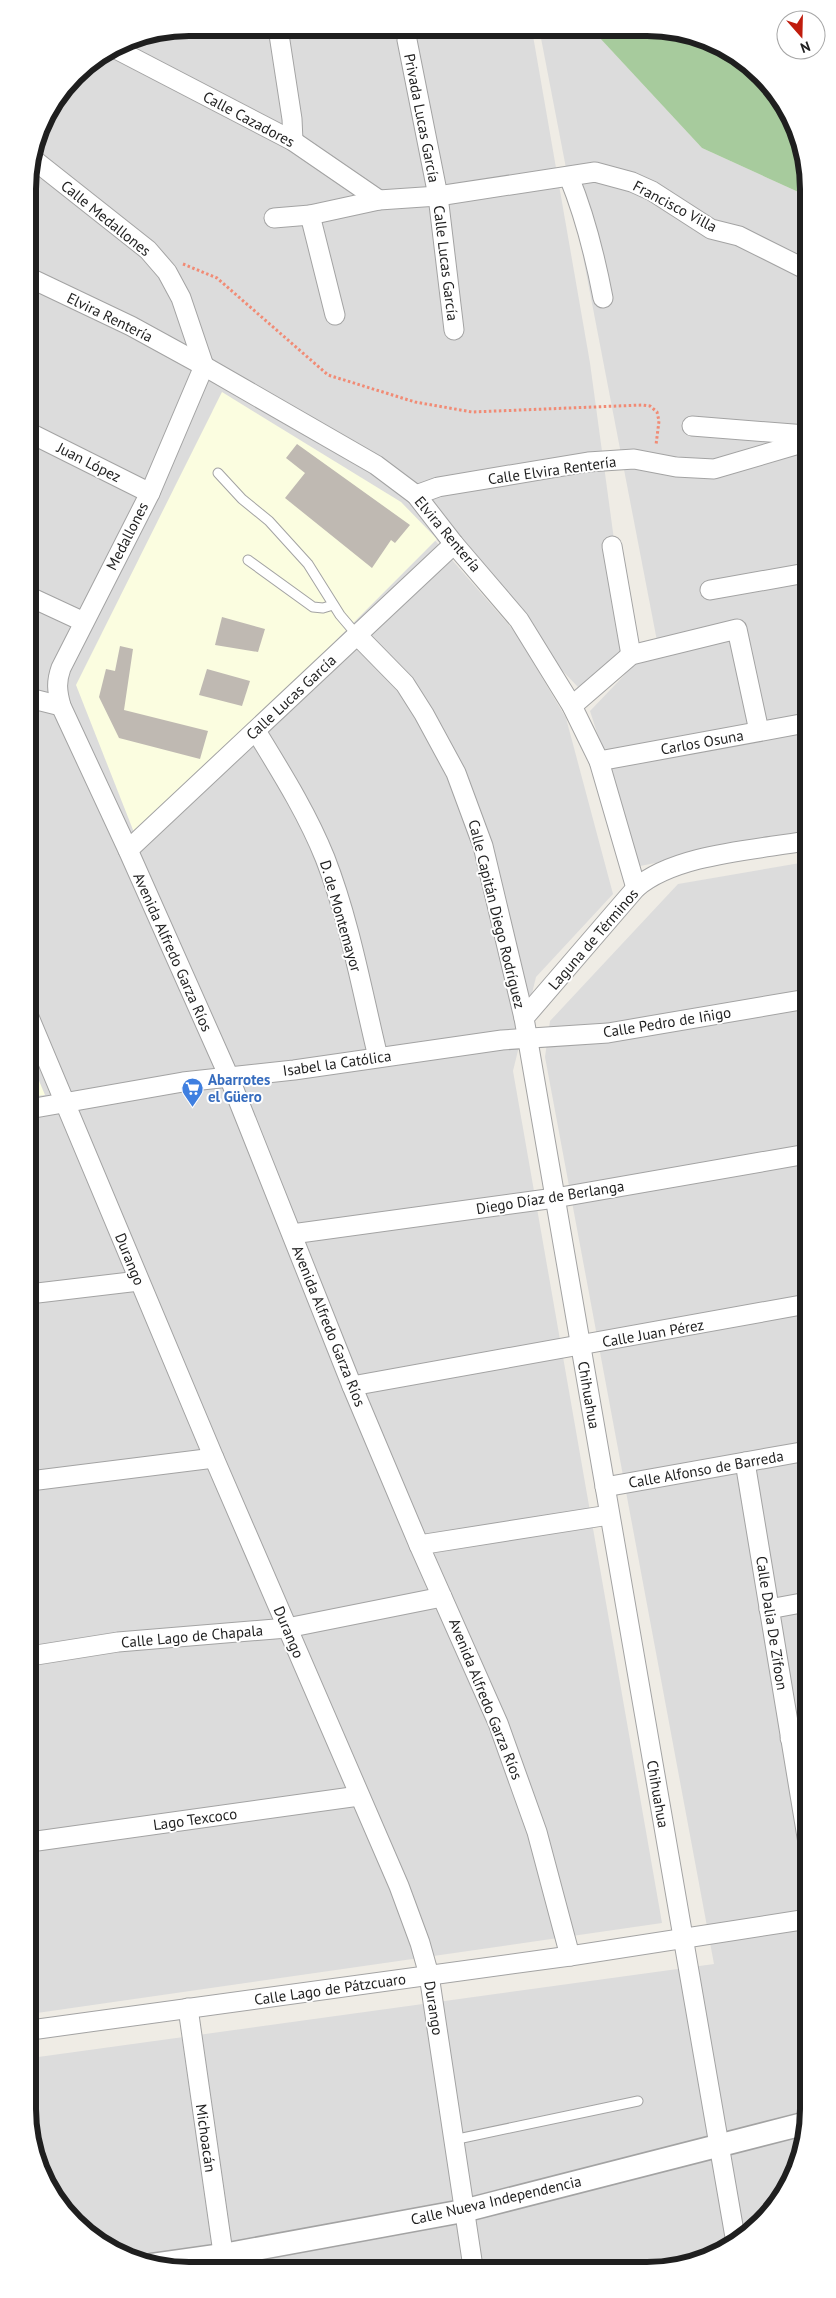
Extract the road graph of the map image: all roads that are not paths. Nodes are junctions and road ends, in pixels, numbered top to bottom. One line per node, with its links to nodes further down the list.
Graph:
1 (279, 37): 4 (street)
2 (407, 40): 7 (street, Privada Lucas García)
3 (121, 52): 4 (street, Calle Cazadores)
4 (292, 141): 8 (street, Calle Cazadores)
5 (39, 163): 16 (street, Calle Medallones)
6 (569, 177): 7 (street); 11 (street, Francisco Villa); 13 (street)
7 (438, 196): 8 (street); 15 (street, Calle Lucas García)
8 (379, 200): 9 (street)
9 (310, 215): 10 (street); 14 (street)
10 (274, 218)
11 (800, 266)
12 (37, 281): 16 (street, Elvira Rentería)
13 (603, 298)
14 (335, 315)
15 (454, 330)
16 (204, 366): 22 (street, Medallones); 23 (street, Elvira Rentería)
17 (692, 426): 18 (street)
18 (800, 435)
19 (37, 436): 22 (street, Juan López)
20 (800, 444): 23 (street, Calle Elvira Rentería)
21 (218, 473): 30 (lane)
22 (150, 493): 31 (street, Medallones)
23 (416, 495): 24 (street, Elvira Rentería)
24 (454, 544): 32 (street, Calle Lucas García); 36 (street, Elvira Rentería)
25 (612, 546): 33 (street)
26 (248, 560): 30 (lane)
27 (800, 573): 28 (street)
28 (710, 590)
29 (37, 600): 31 (street)
30 (333, 605): 32 (lane)
31 (84, 622): 35 (street, Medallones)
32 (357, 635): 38 (street, Calle Lucas García); 45 (street, Calle Capitán Diego Rodríguez)
33 (632, 655): 36 (street); 39 (street)
34 (37, 700): 35 (street)
35 (61, 706): 42 (street, Avenida Alfredo Garza Ríos)
36 (572, 706): 40 (street, Elvira Rentería)
37 (800, 724): 39 (street, Carlos Osuna)
38 (256, 730): 42 (street, Calle Lucas García); 48 (street, D. de Montemayor)
39 (758, 731): 40 (street, Carlos Osuna)
40 (598, 761): 43 (street, Elvira Rentería)
41 (800, 842): 43 (street, Laguna de Términos)
42 (128, 850): 49 (street, Avenida Alfredo Garza Ríos)
43 (636, 888): 45 (street, Laguna de Términos)
44 (800, 1000): 47 (street, Calle Pedro de Iñigo)
45 (524, 1018): 47 (street)
46 (37, 1034): 50 (street, Durango)
47 (527, 1038): 48 (street, Isabel la Católica); 53 (street)
48 (378, 1057): 49 (street, Isabel la Católica)
49 (229, 1077): 50 (street, Isabel la Católica); 54 (street, Avenida Alfredo Garza Ríos)
50 (67, 1104): 51 (street, Isabel la Católica); 55 (street, Durango)
51 (37, 1108)
52 (799, 1155): 53 (street, Diego Díaz de Berlanga)
53 (555, 1198): 54 (street, Diego Díaz de Berlanga); 58 (street)
54 (292, 1234): 59 (street, Avenida Alfredo Garza Ríos)
55 (139, 1281): 56 (street); 61 (street, Durango)
56 (36, 1293)
57 (799, 1305): 58 (street, Calle Juan Pérez)
58 (581, 1346): 59 (street, Calle Juan Pérez); 64 (street, Chihuahua)
59 (352, 1386): 66 (street, Avenida Alfredo Garza Ríos)
60 (799, 1452): 62 (street, Calle Alfonso de Barreda)
61 (214, 1458): 63 (street); 70 (street, Durango)
62 (745, 1462): 64 (street, Calle Alfonso de Barreda); 69 (street, Calle Dalia De Zifoon)
63 (36, 1480)
64 (605, 1487): 65 (street, Chihuahua)
65 (609, 1515): 66 (street); 76 (street, Chihuahua)
66 (419, 1545): 67 (street, Avenida Alfredo Garza Ríos)
67 (442, 1597): 70 (street, Calle Lago de Chapala); 77 (street, Avenida Alfredo Garza Ríos)
68 (799, 1603): 69 (street)
69 (769, 1609): 72 (street, Calle Dalia De Zifoon)
70 (287, 1628): 71 (street, Calle Lago de Chapala); 73 (street, Durango)
71 (36, 1655)
72 (799, 1736)
73 (359, 1796): 74 (street, Lago Texcoco); 78 (street, Durango)
74 (36, 1841)
75 (799, 1920): 76 (street, Calle Lago de Pátzcuaro)
76 (683, 1939): 77 (street, Calle Lago de Pátzcuaro); 84 (street, Chihuahua)
77 (570, 1956): 78 (street, Calle Lago de Pátzcuaro)
78 (429, 1975): 79 (street, Calle Lago de Pátzcuaro); 83 (street, Durango)
79 (188, 2008): 80 (street, Calle Lago de Pátzcuaro); 87 (street, Michoacán)
80 (36, 2029)
81 (638, 2101): 83 (lane)
82 (798, 2125): 84 (street, Calle Nueva Independencia)
83 (454, 2140): 85 (street, Durango)
84 (718, 2145): 85 (street, Calle Nueva Independencia); 86 (street, Chihuahua)
85 (463, 2211): 87 (street, Calle Nueva Independencia); 89 (street, Durango)
86 (734, 2234)
87 (224, 2261): 88 (street, Calle Nueva Independencia)
88 (206, 2262)
89 (472, 2262)

